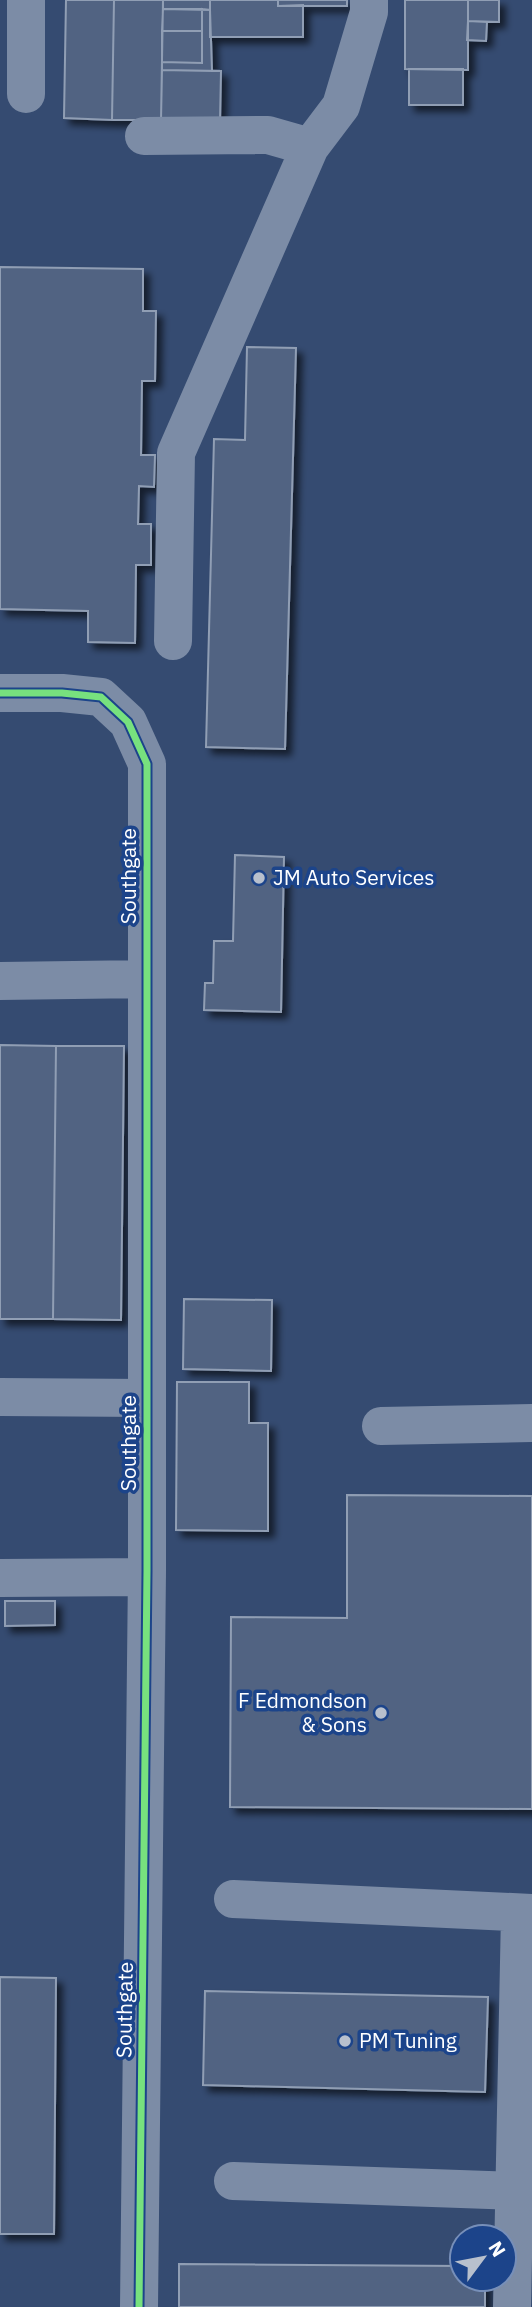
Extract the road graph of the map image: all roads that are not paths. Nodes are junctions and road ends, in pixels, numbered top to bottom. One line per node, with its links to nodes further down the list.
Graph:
1 (26, 0): 3 (street)
2 (369, 0): 5 (street)
3 (26, 94)
4 (144, 136): 5 (street)
5 (310, 147): 6 (street)
6 (173, 641)
7 (0, 693): 8 (street, Southgate)
8 (147, 979): 9 (street); 11 (street, Southgate)
9 (0, 981)
10 (0, 1397): 11 (street)
11 (147, 1398): 14 (street, Southgate)
12 (532, 1423): 13 (street)
13 (381, 1426)
14 (147, 1577): 15 (street); 20 (street, Southgate)
15 (0, 1578)
16 (233, 1899): 17 (street)
17 (526, 1913): 19 (street)
18 (233, 2181): 19 (street)
19 (515, 2191): 21 (street)
20 (139, 2307)
21 (512, 2307)

